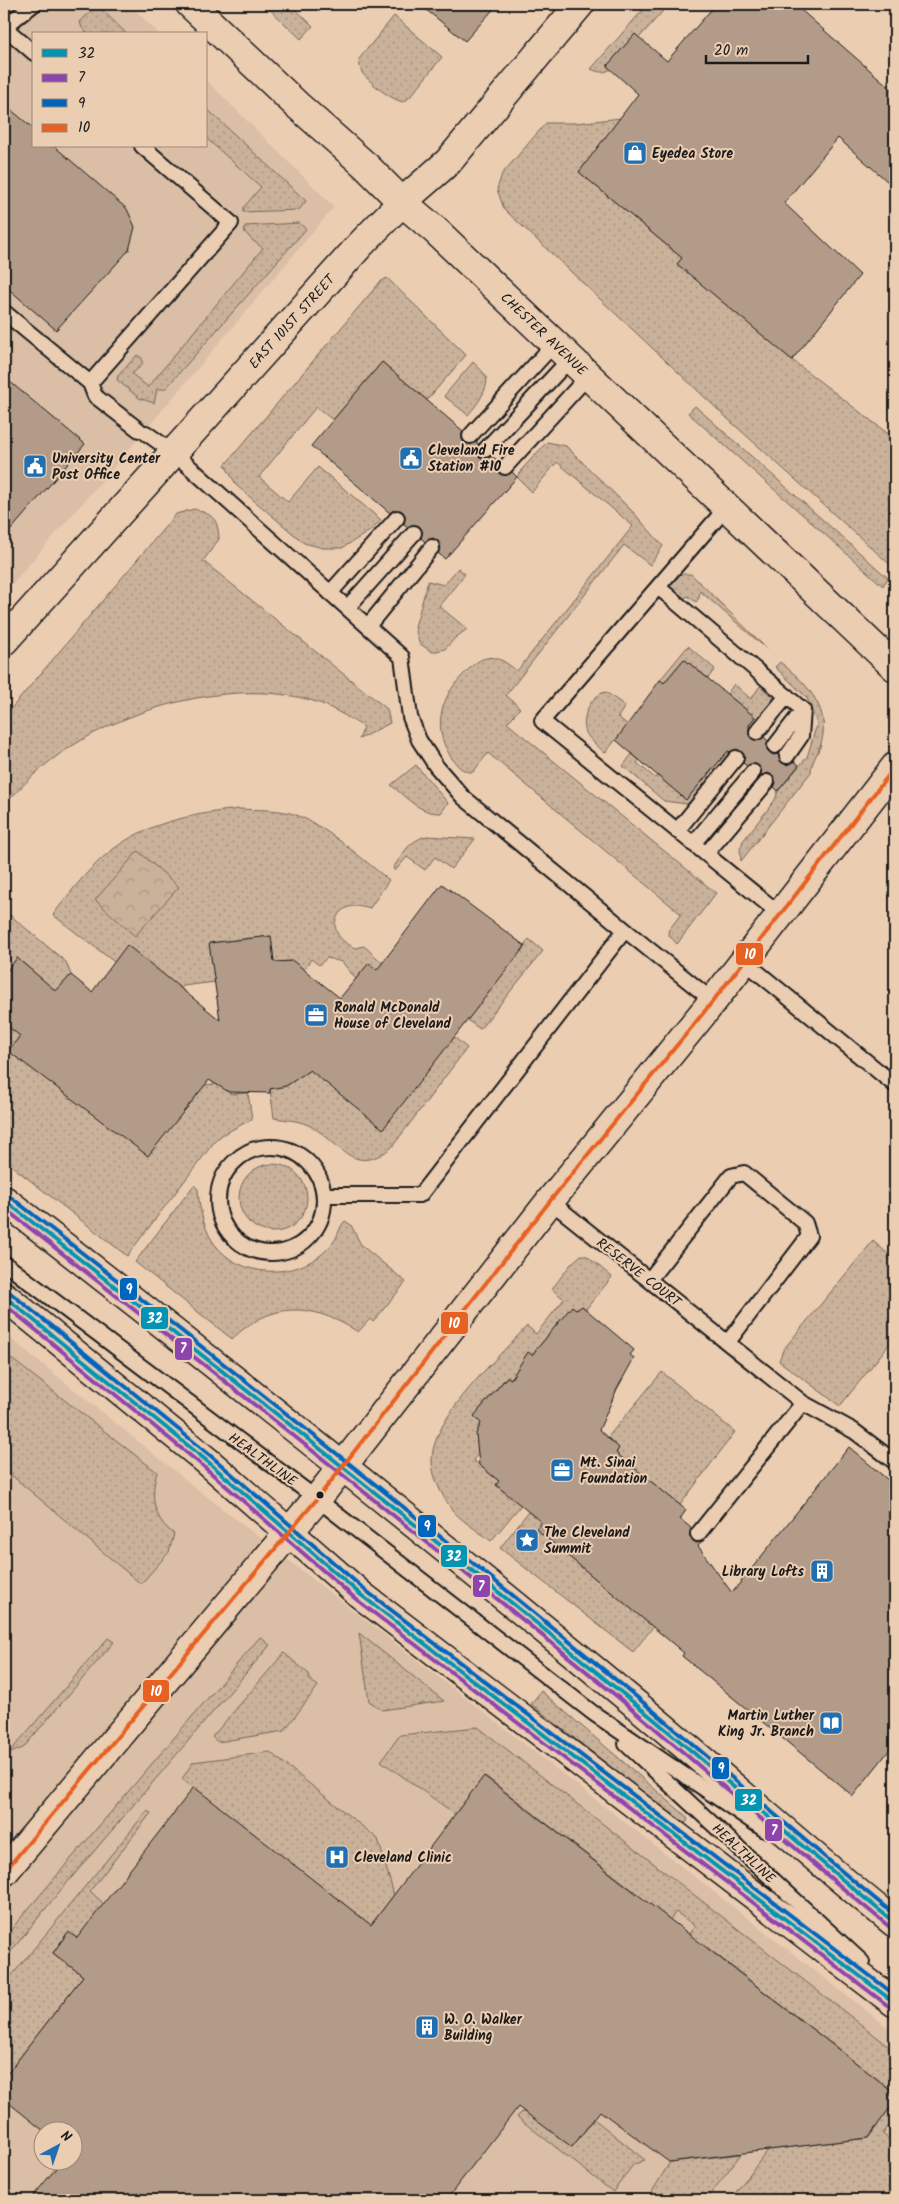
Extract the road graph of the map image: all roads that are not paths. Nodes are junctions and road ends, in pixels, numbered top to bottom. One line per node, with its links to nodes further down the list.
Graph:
1 (34, 4): 4 (lane)
2 (190, 4): 7 (main road, CHESTER AVENUE)
3 (580, 4): 7 (main road, EAST 101ST STREET)
4 (4, 27): 5 (lane)
5 (32, 51)
6 (144, 148): 10 (lane)
7 (402, 202): 9 (main road, CHESTER AVENUE); 13 (main road, EAST 101ST STREET)
8 (4, 312): 10 (lane)
9 (571, 360): 11 (lane); 12 (lane); 14 (lane); 15 (main road, CHESTER AVENUE)
10 (90, 383): 13 (lane)
11 (470, 436)
12 (485, 450)
13 (174, 453): 20 (lane); 23 (main road, EAST 101ST STREET)
14 (505, 467)
15 (726, 508): 19 (lane); 24 (main road, CHESTER AVENUE)
16 (397, 518): 20 (lane)
17 (414, 532): 21 (lane)
18 (432, 548): 22 (lane)
19 (658, 587): 25 (lane); 34 (lane)
20 (330, 592): 21 (lane)
21 (347, 608): 22 (lane)
22 (368, 626): 38 (lane)
23 (5, 636)
24 (895, 667)
25 (787, 696): 26 (lane); 27 (lane)
26 (803, 710): 28 (lane); 29 (lane)
27 (758, 732)
28 (775, 746)
29 (787, 756)
30 (736, 758): 34 (lane)
31 (895, 767): 37 (main road)
32 (753, 772): 35 (lane)
33 (767, 782): 36 (lane)
34 (677, 831): 35 (lane)
35 (693, 844): 36 (lane)
36 (706, 854): 37 (lane)
37 (780, 914): 39 (main road)
38 (625, 930): 40 (lane); 42 (lane)
39 (744, 961): 40 (main road); 41 (lane)
40 (714, 1002): 44 (main road)
41 (895, 1085)
42 (324, 1195): 42 (lane)
43 (4, 1200): 51 (main road)
44 (550, 1201): 46 (lane, RESERVE COURT); 51 (main road)
45 (4, 1263): 52 (lane, HEALTHLINE)
46 (649, 1280): 48 (lane, RESERVE COURT); 48 (lane)
47 (4, 1296): 53 (main road)
48 (728, 1342): 49 (lane, RESERVE COURT)
49 (803, 1403): 50 (lane, RESERVE COURT); 54 (lane)
50 (895, 1462)
51 (342, 1466): 52 (main road); 57 (main road)
52 (316, 1498): 53 (main road); 55 (lane, HEALTHLINE)
53 (289, 1532): 56 (main road); 60 (main road)
54 (698, 1534)
55 (593, 1713): 57 (lane, HEALTHLINE); 59 (lane, HEALTHLINE)
56 (4, 1872)
57 (856, 1892): 58 (main road)
58 (895, 1923)
59 (895, 1994)
60 (895, 2003)

